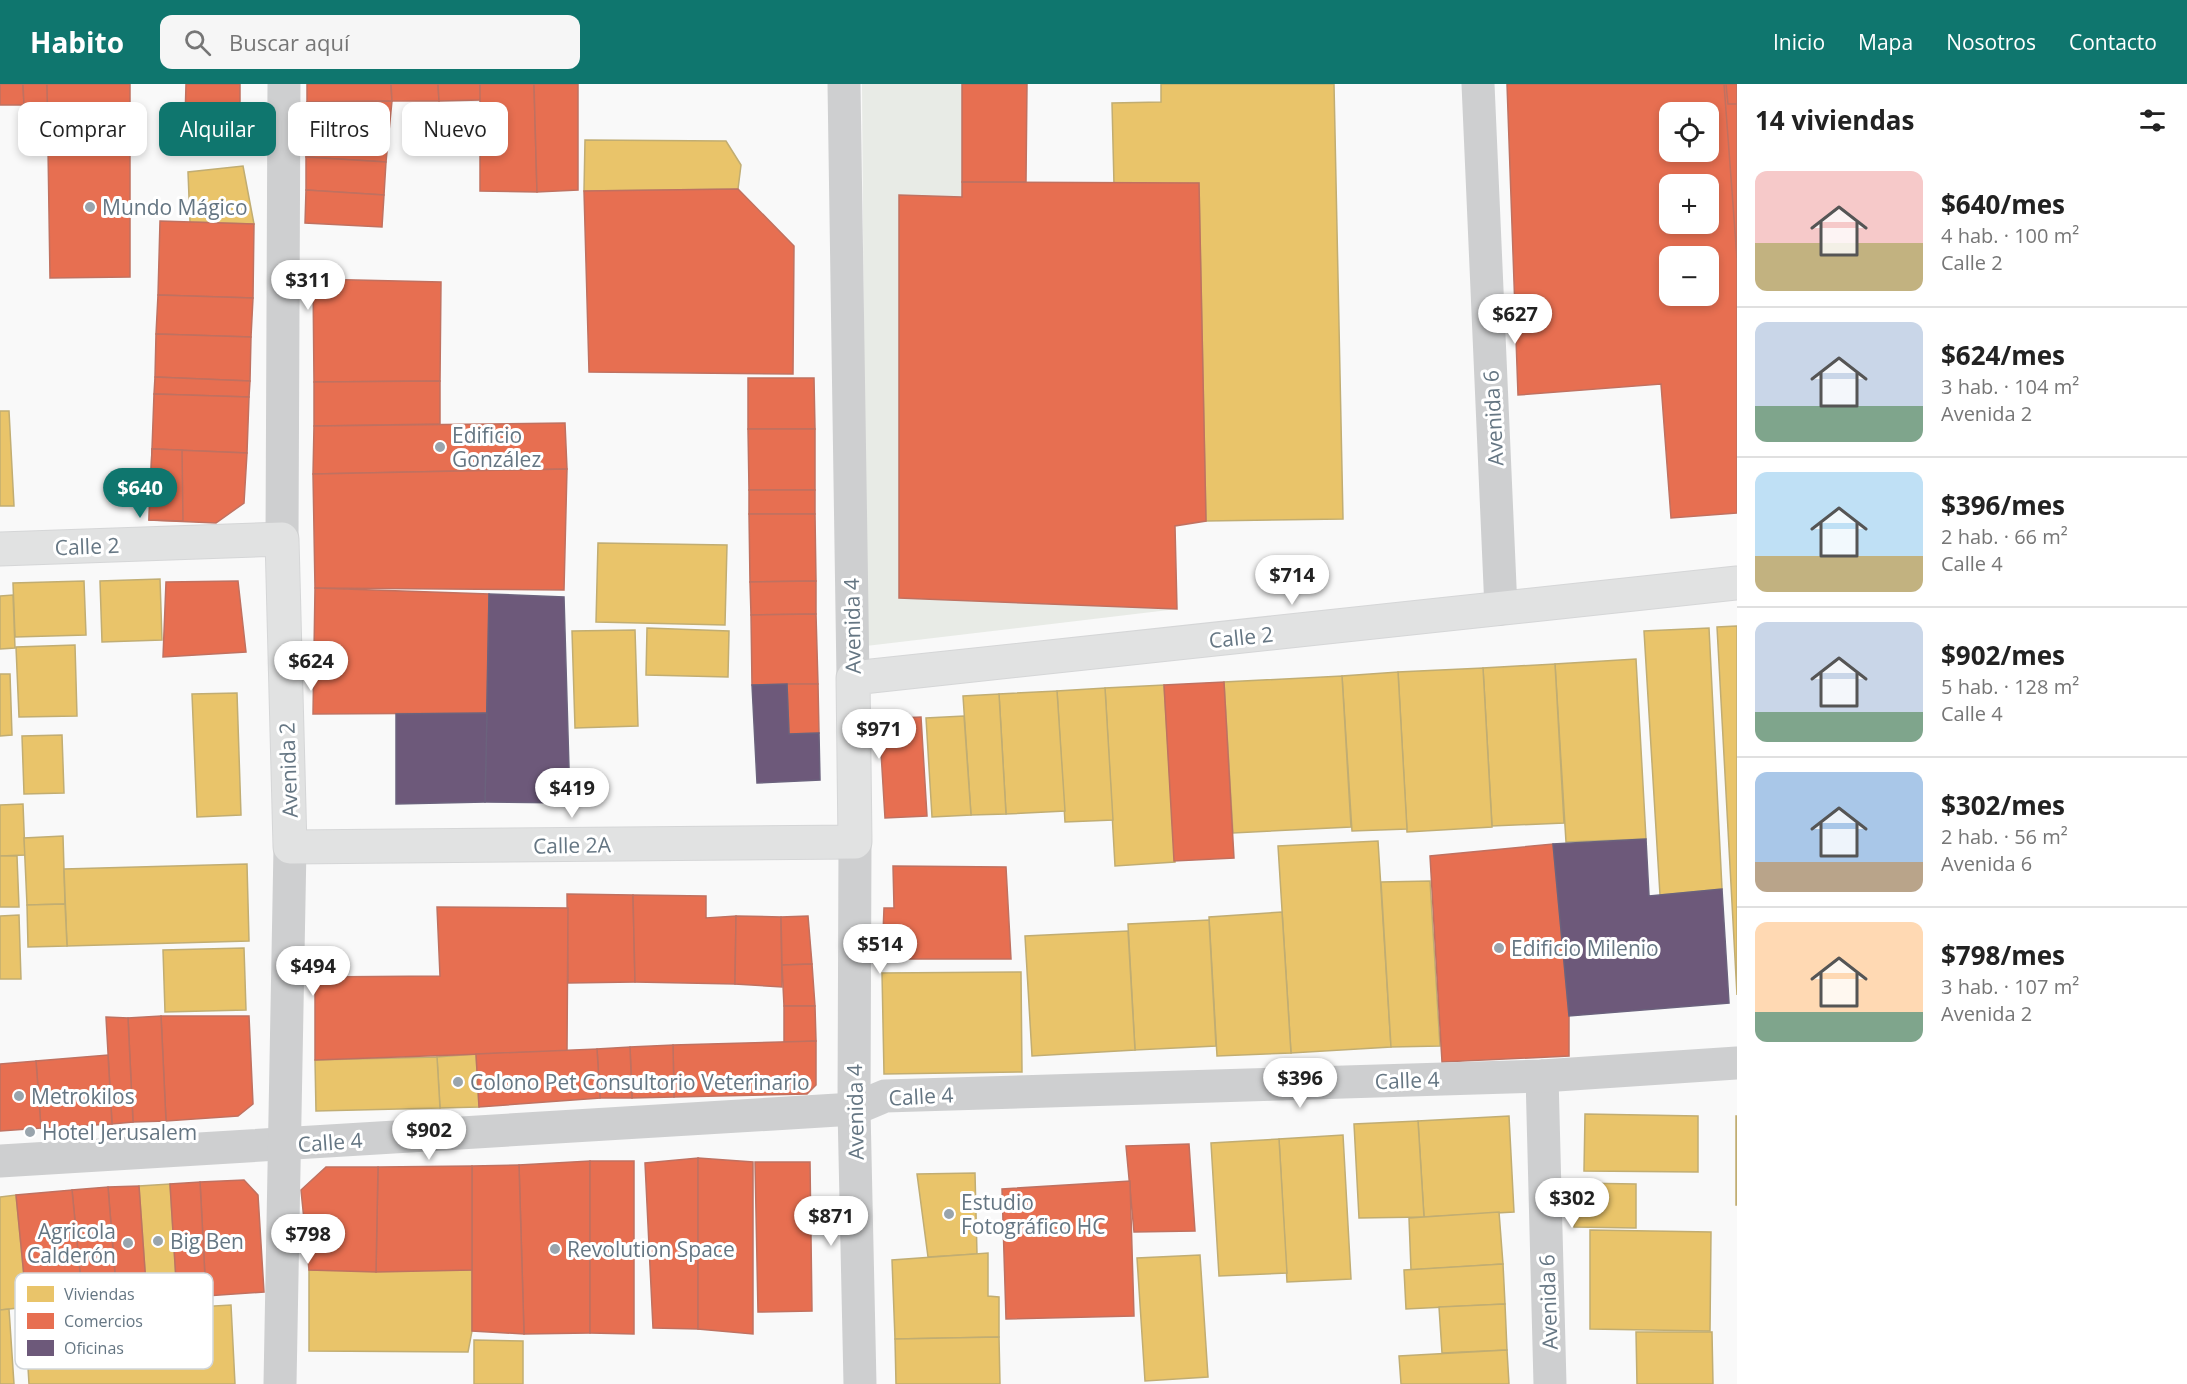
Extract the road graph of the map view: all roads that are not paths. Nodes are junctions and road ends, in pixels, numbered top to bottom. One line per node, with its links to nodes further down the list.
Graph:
1 (284, 84): 4 (street, Avenida 2)
2 (844, 84): 8 (street, Avenida 4)
3 (1478, 84): 7 (street, Avenida 6)
4 (282, 539): 5 (main road, Calle 2); 10 (main road, Avenida 2)
5 (0, 549)
6 (1737, 583): 7 (main road, Calle 2)
7 (1501, 609): 8 (main road, Calle 2)
8 (852, 678): 9 (main road, Avenida 4)
9 (855, 842): 10 (main road, Calle 2A); 13 (street, Avenida 4)
10 (290, 847): 14 (street, Avenida 2)
11 (1737, 1063): 12 (street, Calle 4)
12 (1542, 1076): 13 (street, Calle 4); 18 (street, Avenida 6)
13 (854, 1109): 14 (street, Calle 4); 17 (street, Avenida 4)
14 (285, 1145): 15 (street, Calle 4); 16 (street, Avenida 2)
15 (0, 1161)
16 (280, 1384)
17 (860, 1384)
18 (1550, 1384)

